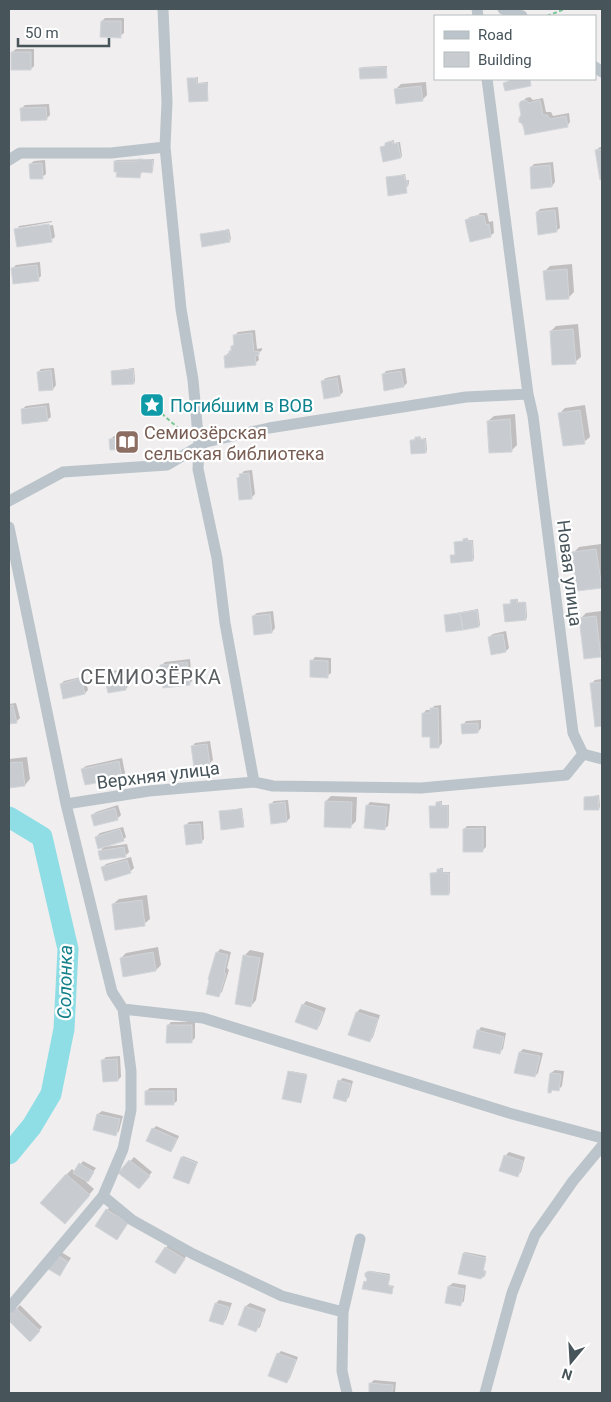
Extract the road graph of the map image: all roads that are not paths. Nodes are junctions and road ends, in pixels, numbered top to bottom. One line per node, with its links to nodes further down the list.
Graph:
1 (163, 9): 5 (street)
2 (503, 9): 3 (street)
3 (519, 15)
4 (487, 80): 7 (street, Новая улица)
5 (165, 147): 6 (street); 8 (street)
6 (9, 160)
7 (528, 394): 8 (street); 11 (street, Новая улица)
8 (199, 446): 9 (street); 13 (street)
9 (9, 501)
10 (9, 527): 14 (street)
11 (583, 754): 12 (street); 13 (street, Верхняя улица)
12 (602, 759)
13 (254, 782): 14 (street, Верхняя улица)
14 (66, 804): 15 (street)
15 (123, 1009): 16 (street); 18 (street)
16 (602, 1138)
17 (602, 1146): 23 (street)
18 (103, 1196): 20 (street); 21 (street)
19 (360, 1240): 21 (street)
20 (9, 1308)
21 (343, 1312): 22 (street)
22 (347, 1393)
23 (485, 1393)

